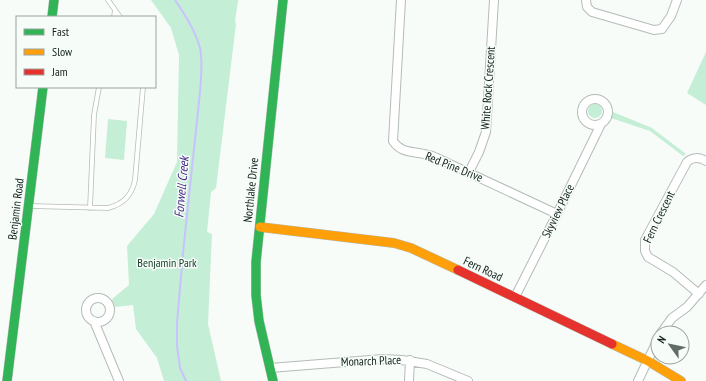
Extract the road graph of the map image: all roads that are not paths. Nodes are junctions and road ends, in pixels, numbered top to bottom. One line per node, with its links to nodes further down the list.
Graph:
1 (54, 0): 9 (street)
2 (108, 0): 8 (lane)
3 (283, 0): 21 (street, Northlake Drive)
4 (400, 0): 17 (street, Red Pine Drive)
5 (494, 0): 17 (street, White Rock Crescent)
6 (586, 0): 7 (street)
7 (677, 0)
8 (115, 10): 10 (lane); 11 (lane)
9 (52, 16)
10 (114, 16)
11 (119, 16)
12 (43, 88): 18 (street, Benjamin Road)
13 (99, 88): 19 (lane)
14 (143, 88): 19 (lane)
15 (600, 124): 20 (street, Skyview Place)
16 (706, 161): 23 (street, Fern Crescent)
17 (469, 172): 20 (street, Red Pine Drive)
18 (28, 206): 19 (lane); 31 (street, Benjamin Road)
19 (90, 208)
20 (557, 214): 24 (street, Skyview Place)
21 (260, 227): 24 (street, Fern Road); 30 (street, Northlake Drive)
22 (706, 285): 23 (street)
23 (699, 294): 26 (street)
24 (514, 297): 29 (street, Fern Road)
25 (94, 321): 32 (street)
26 (667, 325)
27 (650, 357): 29 (street)
28 (410, 360): 30 (street, Monarch Place); 34 (street); 35 (street, Monarch Place)
29 (648, 361): 36 (street); 37 (street, Fern Road)
30 (270, 368): 33 (street, Northlake Drive)
31 (7, 381)
32 (119, 381)
33 (273, 381)
34 (409, 381)
35 (468, 381)
36 (638, 381)
37 (681, 381)

